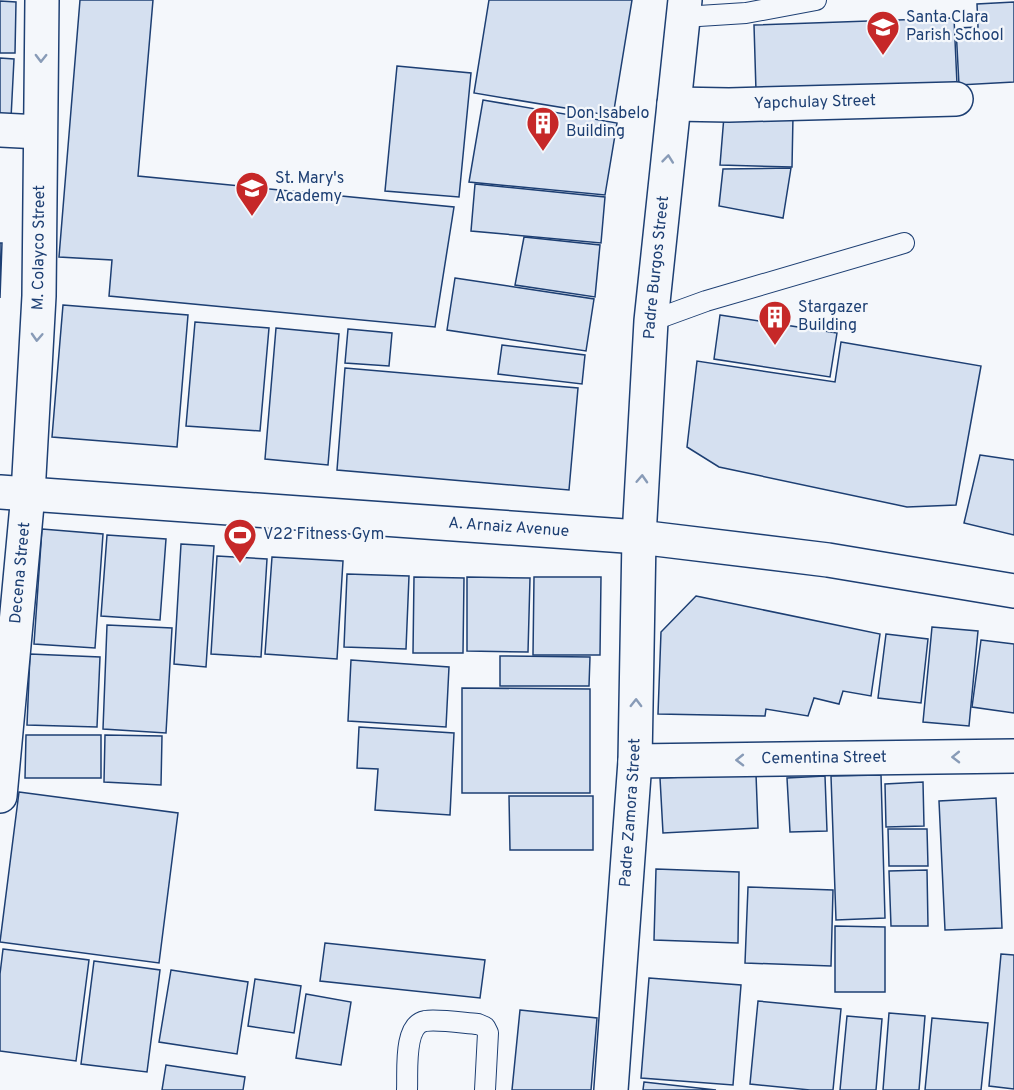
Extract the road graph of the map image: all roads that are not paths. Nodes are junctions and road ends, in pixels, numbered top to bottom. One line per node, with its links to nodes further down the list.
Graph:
1 (42, 0): 7 (street, M. Colayco Street, one-way to 7)
2 (816, 0): 3 (lane)
3 (684, 8): 5 (street, Padre Burgos Street)
4 (956, 99): 5 (street, Yapchulay Street)
5 (674, 104): 9 (street, Padre Burgos Street, one-way to 5)
6 (0, 130): 7 (street)
7 (40, 132): 10 (street, M. Colayco Street, one-way to 10)
8 (904, 243): 9 (lane)
9 (651, 321): 11 (street, Padre Burgos Street, one-way to 9)
10 (14, 493): 11 (street, A. Arnaiz Avenue); 15 (street, Decena Street)
11 (639, 537): 12 (street, A. Arnaiz Avenue); 14 (street, Padre Zamora Street, one-way to 11)
12 (1014, 591)
13 (1014, 756): 14 (street, Cementina Street, one-way to 14)
14 (635, 761): 18 (street, Padre Zamora Street)
15 (0, 796)
16 (407, 1090): 17 (lane)
17 (485, 1090)
18 (611, 1090)

